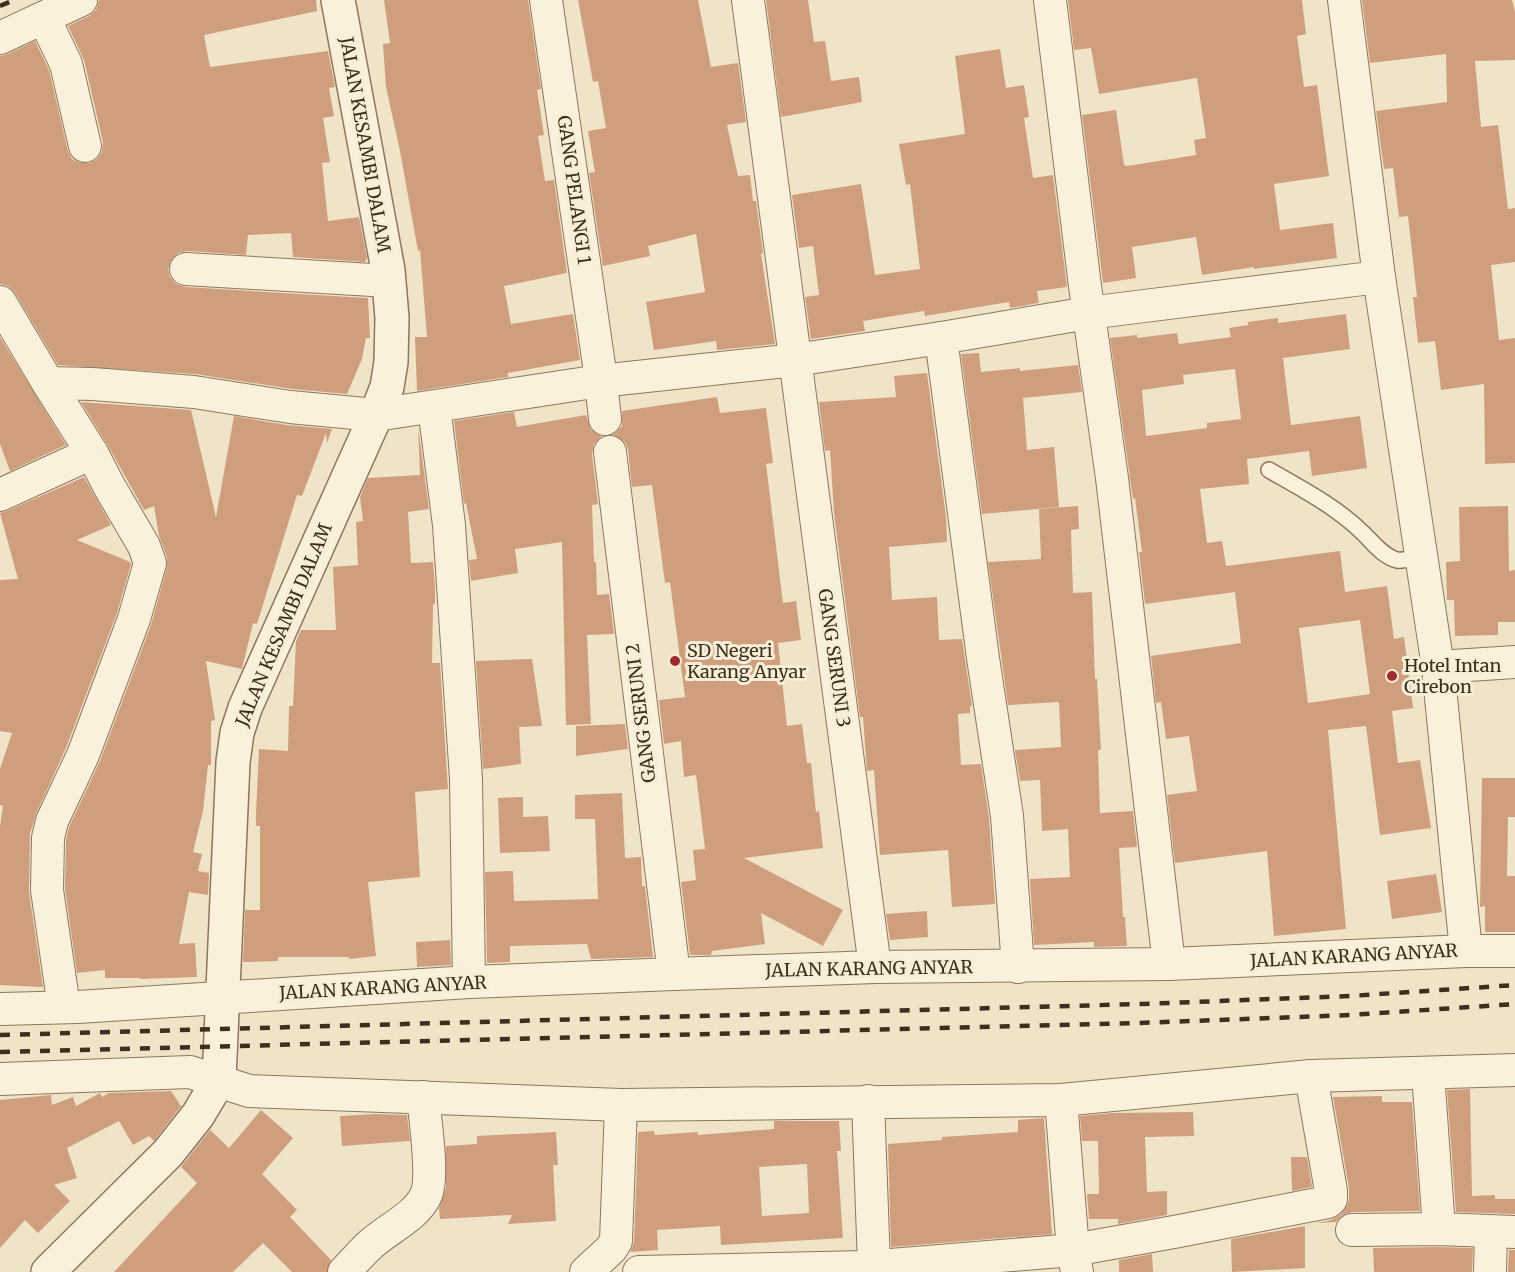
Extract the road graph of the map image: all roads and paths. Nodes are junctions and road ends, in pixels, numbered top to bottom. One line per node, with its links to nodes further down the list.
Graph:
1 (81, 0): 7 (street)
2 (338, 0): 12 (street, JALAN KESAMBI DALAM)
3 (546, 0): 17 (street, GANG PELANGI 1)
4 (748, 0): 16 (street, GANG SERUNI 3)
5 (1050, 0): 14 (street)
6 (1344, 0): 11 (street)
7 (44, 18): 8 (street); 9 (street)
8 (0, 38)
9 (85, 146)
10 (186, 269): 12 (street)
11 (1379, 277): 14 (street); 26 (street)
12 (389, 281): 20 (street, JALAN KESAMBI DALAM)
13 (0, 302): 18 (street)
14 (1088, 312): 15 (street); 32 (street)
15 (941, 338): 16 (street); 33 (street)
16 (796, 363): 17 (street); 31 (street, GANG SERUNI 3)
17 (600, 381): 19 (street); 21 (street)
18 (48, 383): 20 (street); 23 (street)
19 (434, 407): 20 (street); 35 (street)
20 (376, 414): 36 (street, JALAN KESAMBI DALAM)
21 (605, 419)
22 (610, 452): 34 (street, GANG SERUNI 2)
23 (92, 453): 25 (street); 37 (street)
24 (1269, 470): 26 (lane)
25 (0, 495)
26 (1420, 557): 28 (street)
27 (1515, 662): 28 (street)
28 (1438, 667): 29 (street)
29 (1466, 951): 30 (street, JALAN KARANG ANYAR); 32 (street, JALAN KARANG ANYAR)
30 (1515, 951)
31 (874, 958): 33 (street, JALAN KARANG ANYAR); 34 (street, JALAN KARANG ANYAR)
32 (1169, 964): 33 (street, JALAN KARANG ANYAR)
33 (1018, 967)
34 (674, 974): 35 (street, JALAN KARANG ANYAR)
35 (469, 982): 36 (street, JALAN KARANG ANYAR)
36 (223, 997): 37 (street, JALAN KARANG ANYAR); 43 (street, JALAN KESAMBI DALAM)
37 (64, 1007): 38 (street, JALAN KARANG ANYAR)
38 (0, 1009)
39 (1515, 1070): 40 (street)
40 (1428, 1073): 41 (street); 48 (street)
41 (1311, 1076): 45 (street); 51 (street)
42 (0, 1079): 43 (street)
43 (219, 1080): 44 (street); 53 (street, JALAN KESAMBI DALAM)
44 (423, 1097): 47 (street); 54 (street)
45 (1061, 1100): 46 (street); 51 (street)
46 (868, 1101): 47 (street); 52 (street)
47 (621, 1105): 55 (street)
48 (1439, 1229): 49 (street); 50 (street)
49 (1352, 1230)
50 (1503, 1232): 57 (street)
51 (1075, 1261): 52 (street)
52 (863, 1268): 56 (street)
53 (48, 1272)
54 (344, 1272)
55 (586, 1272)
56 (639, 1272)
57 (1490, 1272)

